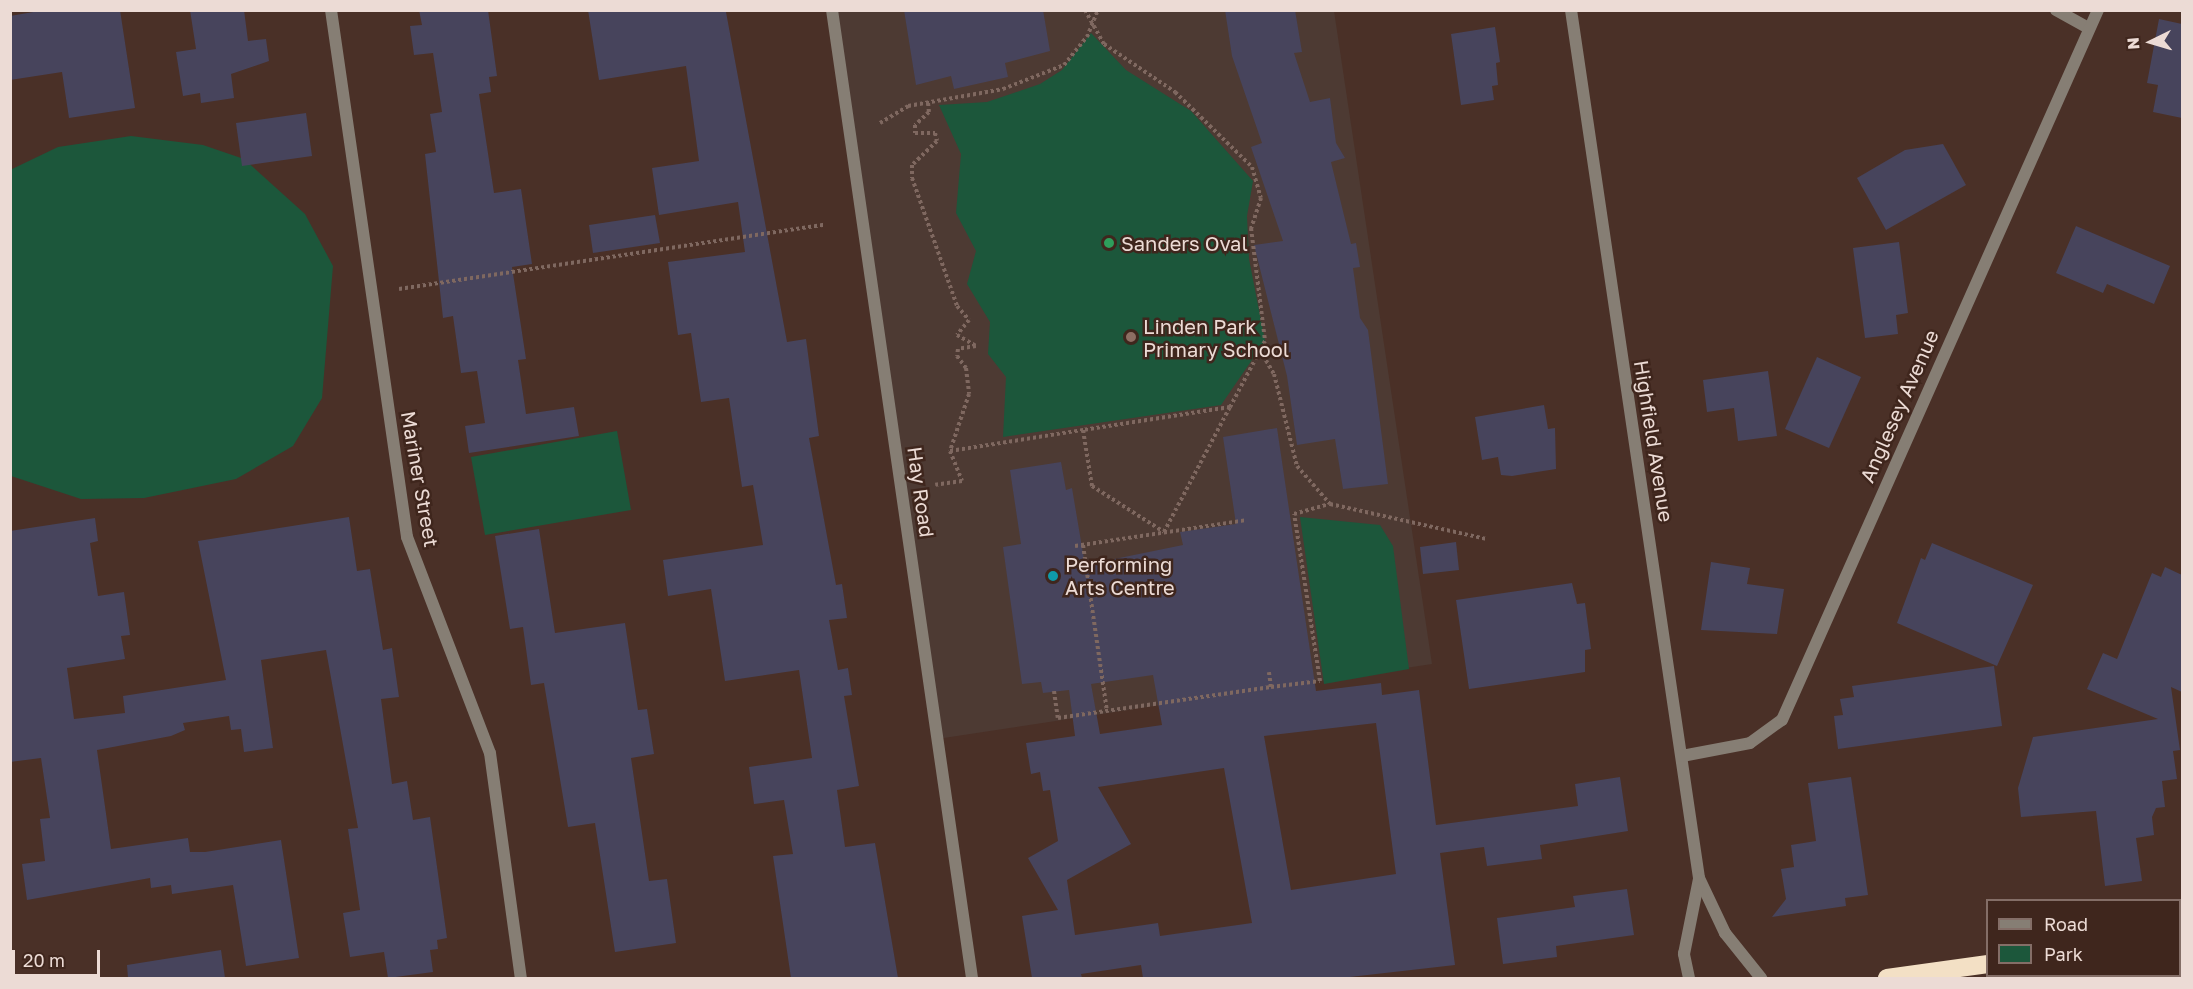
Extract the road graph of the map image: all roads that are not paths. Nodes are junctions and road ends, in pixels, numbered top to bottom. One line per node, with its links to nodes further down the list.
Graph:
1 (331, 10): 10 (street, Mariner Street)
2 (832, 10): 11 (street, Hay Road)
3 (1571, 10): 7 (street, Highfield Avenue)
4 (2056, 10): 6 (street)
5 (2098, 10): 6 (street, Anglesey Avenue)
6 (2087, 27): 7 (street, Anglesey Avenue)
7 (1682, 756): 8 (street, Highfield Avenue)
8 (1699, 878): 12 (street, Highfield Avenue); 13 (street, Highfield Avenue)
9 (1986, 964): 14 (highway)
10 (521, 978)
11 (972, 978)
12 (1689, 978)
13 (1761, 978)
14 (1887, 978)

